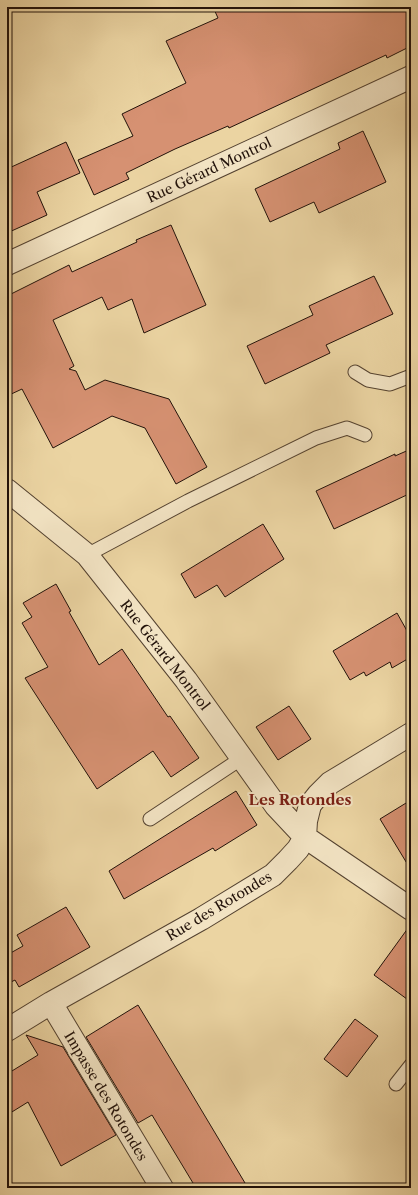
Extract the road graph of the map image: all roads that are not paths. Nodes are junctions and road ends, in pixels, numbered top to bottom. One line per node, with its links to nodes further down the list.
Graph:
1 (411, 77): 2 (street, Rue Gérard Montrol)
2 (7, 264)
3 (355, 372): 4 (lane)
4 (411, 376)
5 (365, 435): 7 (lane)
6 (7, 490): 7 (street, Rue Gérard Montrol)
7 (87, 555): 9 (street, Rue Gérard Montrol)
8 (411, 734): 11 (street, Rue des Rotondes)
9 (242, 758): 10 (lane); 11 (street, Rue Gérard Montrol)
10 (150, 819)
11 (305, 837): 12 (street, Rue Gérard Montrol); 13 (street, Rue des Rotondes)
12 (411, 909)
13 (51, 1004): 14 (street, Rue des Rotondes); 17 (street, Impasse des Rotondes)
14 (7, 1030)
15 (411, 1065): 16 (lane)
16 (396, 1084)
17 (162, 1188)

